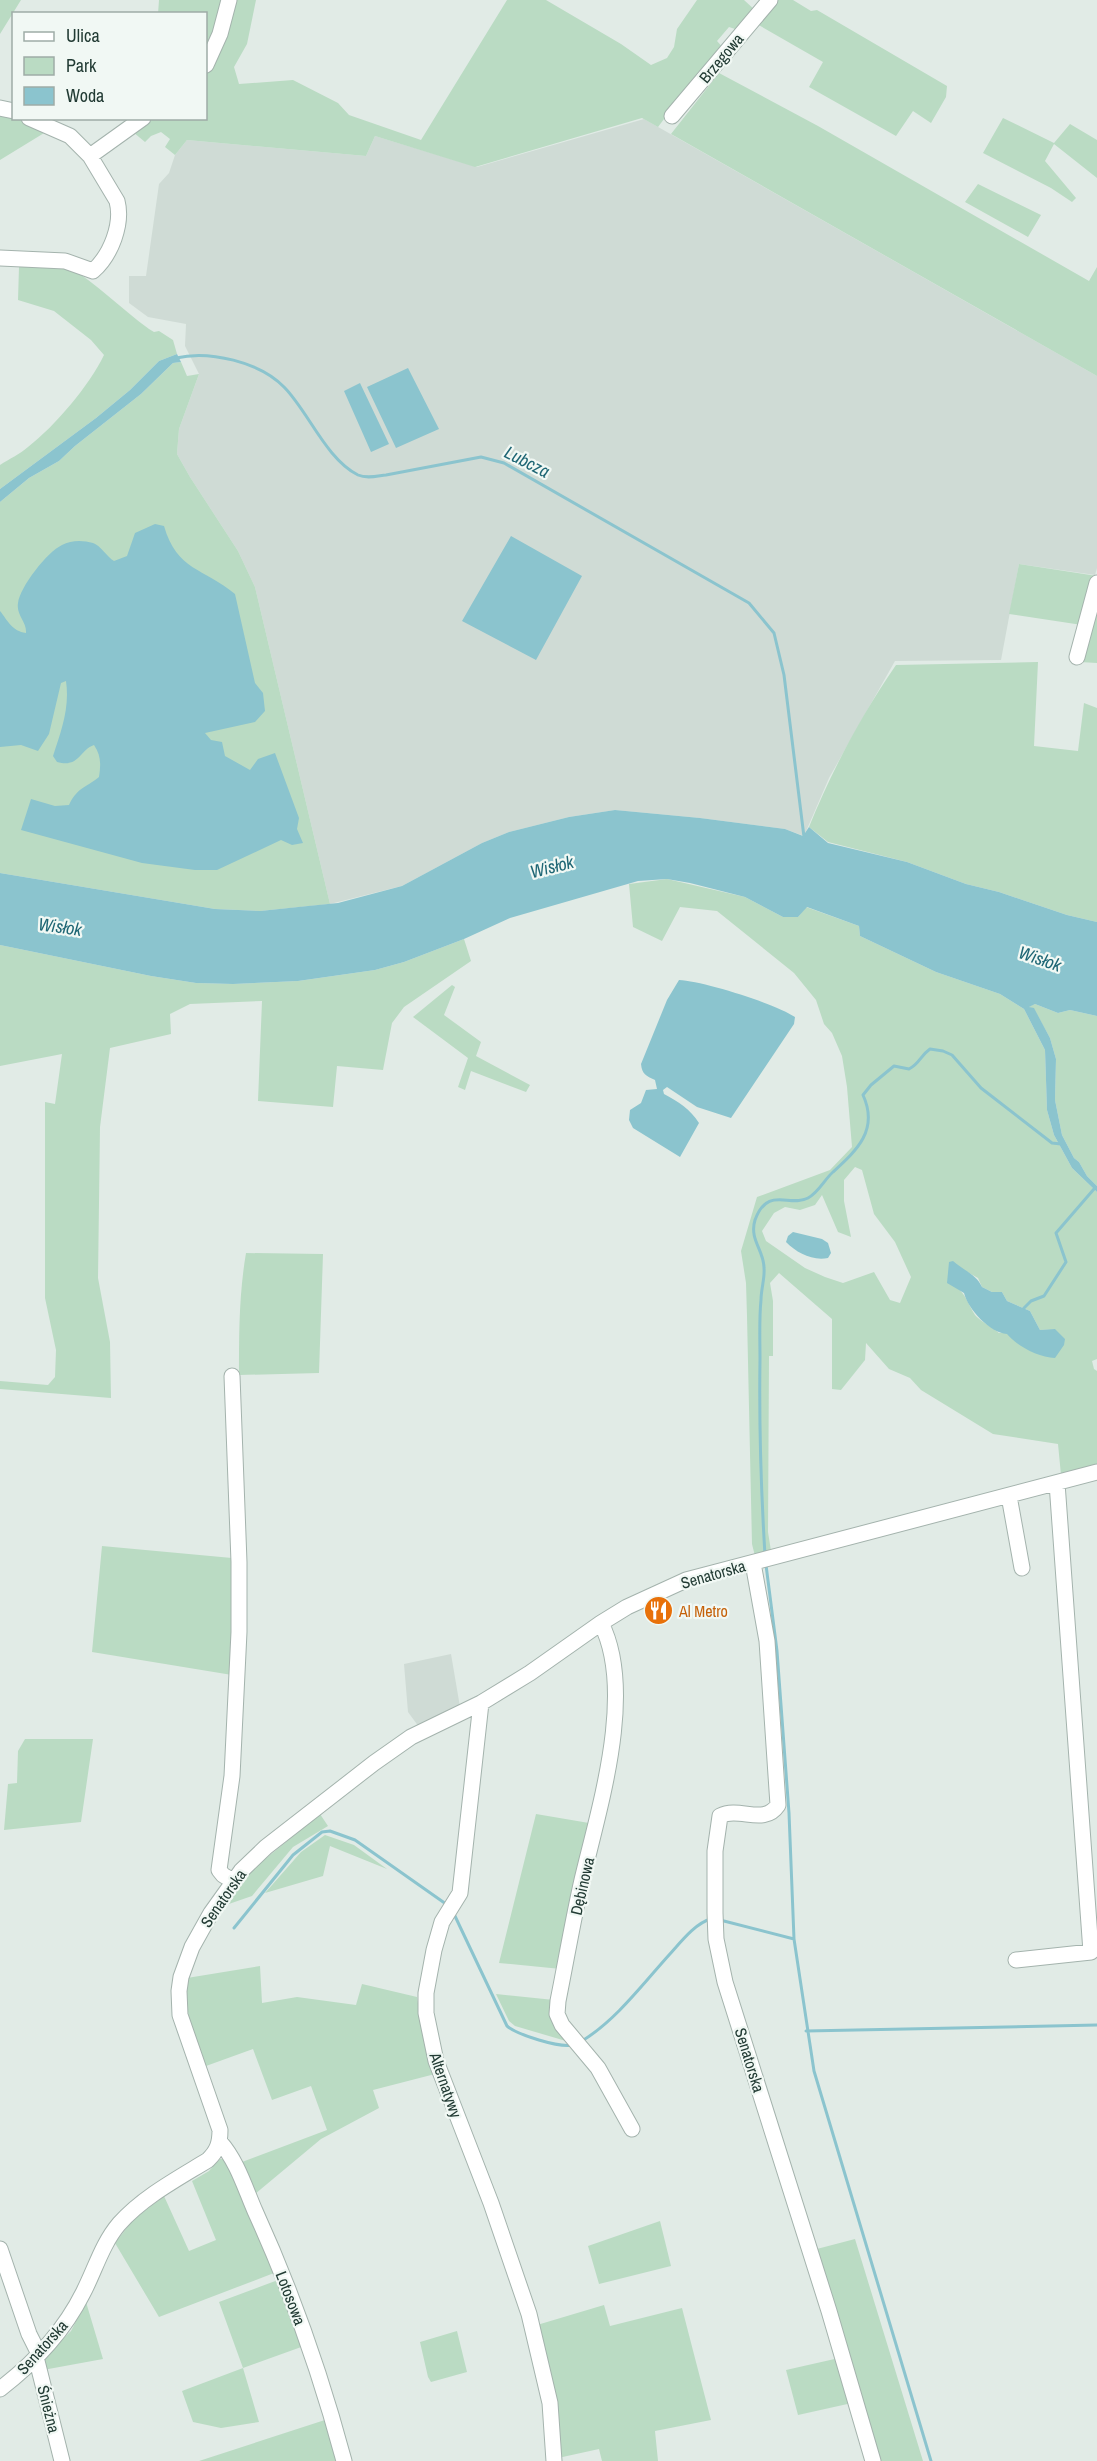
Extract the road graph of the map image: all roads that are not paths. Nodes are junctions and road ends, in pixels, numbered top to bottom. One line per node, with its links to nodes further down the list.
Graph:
1 (229, 0): 3 (street)
2 (770, 0): 4 (street, Brzegowa)
3 (207, 63)
4 (672, 116)
5 (34, 120): 7 (street)
6 (140, 120): 7 (street)
7 (90, 156): 8 (street)
8 (0, 258)
9 (1097, 583): 10 (street)
10 (1077, 657)
11 (232, 1376): 19 (street)
12 (1097, 1472): 13 (street, Senatorska)
13 (1057, 1483): 14 (street, Senatorska); 20 (street)
14 (1009, 1496): 15 (street, Senatorska); 16 (street)
15 (753, 1563): 17 (street, Senatorska); 29 (street, Senatorska)
16 (1022, 1568)
17 (601, 1623): 18 (street, Senatorska); 21 (street, Dębinowa)
18 (481, 1703): 19 (street, Senatorska); 28 (street, Alternatywy)
19 (233, 1881): 22 (street, Senatorska)
20 (1016, 1960)
21 (632, 2129)
22 (220, 2142): 24 (street, Senatorska); 27 (street, Lotosowa)
23 (0, 2249): 24 (street, Śnieżna)
24 (37, 2355): 25 (street, Senatorska); 26 (street, Śnieżna)
25 (0, 2389)
26 (62, 2461)
27 (344, 2461)
28 (554, 2461)
29 (873, 2461)

